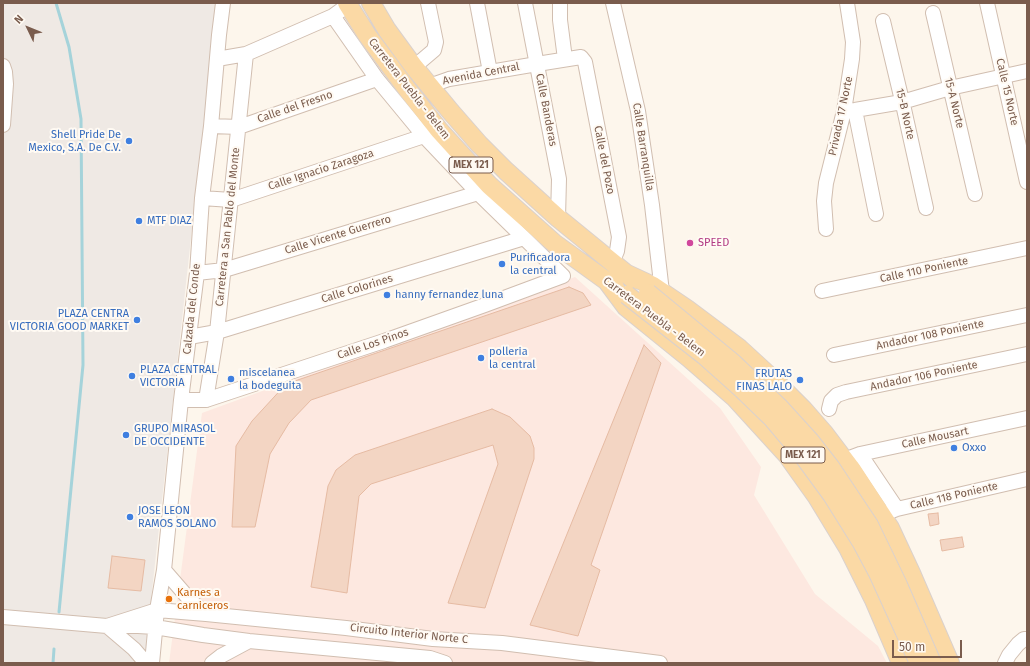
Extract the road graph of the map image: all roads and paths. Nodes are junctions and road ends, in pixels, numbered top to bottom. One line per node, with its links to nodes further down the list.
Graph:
1 (223, 3): 16 (street, Calzada del Conde)
2 (371, 3): 20 (main road, Carretera Puebla - Belem / MEX 121)
3 (428, 3): 20 (street)
4 (477, 3): 22 (street)
5 (525, 3): 18 (street, Calle Banderas)
6 (560, 3): 17 (street)
7 (613, 3): 50 (street, Calle Barranquilla)
8 (847, 3): 28 (street, Privada 17 Norte)
9 (987, 3): 23 (street, Calle 15 Norte)
10 (348, 4): 12 (street); 32 (main road, Carretera Puebla - Belem / MEX 121)
11 (933, 13): 26 (street, 15-A Norte)
12 (333, 16): 14 (street); 24 (street)
13 (883, 21): 27 (street, 15-B Norte)
14 (246, 54): 16 (street); 31 (street, Carretera a San Pablo del Monte)
15 (581, 57): 17 (street, Avenida Central); 45 (street, Calle del Pozo)
16 (217, 59): 30 (street, Calzada del Conde)
17 (565, 59): 18 (street, Avenida Central)
18 (536, 64): 22 (street, Avenida Central); 41 (street, Calle Banderas)
19 (3, 66): 29 (street)
20 (414, 67): 25 (main road, Carretera Puebla - Belem / MEX 121)
21 (1027, 70): 23 (street)
22 (490, 72): 25 (street, Avenida Central)
23 (1003, 77): 26 (street); 34 (street, Calle 15 Norte)
24 (377, 79): 31 (street, Calle del Fresno); 32 (street)
25 (429, 86): 41 (main road, Carretera Puebla - Belem / MEX 121)
26 (950, 88): 27 (street); 36 (street, 15-A Norte)
27 (902, 102): 28 (street); 39 (street, 15-B Norte)
28 (850, 110): 40 (street); 42 (street, Privada 17 Norte)
29 (3, 125)
30 (211, 126): 31 (street, Calle del Fresno); 37 (street, Calzada del Conde)
31 (239, 127): 38 (street, Carretera a San Pablo del Monte)
32 (431, 133): 33 (main road, Carretera Puebla - Belem / MEX 121); 38 (street, Calle Ignacio Zaragoza)
33 (455, 158): 35 (street); 48 (main road, Carretera Puebla - Belem / MEX 121)
34 (1027, 182)
35 (478, 193): 43 (street); 46 (street, Calle Vicente Guerrero)
36 (975, 194)
37 (202, 198): 38 (street, Calle Ignacio Zaragoza); 47 (street, Calzada del Conde)
38 (231, 200): 46 (street, Carretera a San Pablo del Monte)
39 (926, 208)
40 (876, 214)
41 (558, 218): 45 (main road, Carretera Puebla - Belem / MEX 121)
42 (826, 229)
43 (524, 238): 52 (street, Calle Colorines); 57 (street, Calle Los Pinos)
44 (1027, 248): 49 (street, Calle 110 Poniente)
45 (619, 268): 50 (main road, Carretera Puebla - Belem / MEX 121)
46 (224, 270): 47 (street, Calle Vicente Guerrero); 52 (street, Carretera a San Pablo del Monte)
47 (197, 273): 53 (street, Calzada del Conde)
48 (606, 280): 72 (main road); 80 (main road, Carretera Puebla - Belem / MEX 121, bridge)
49 (822, 291)
50 (655, 292): 60 (main road); 81 (main road, Carretera Puebla - Belem / MEX 121, bridge)
51 (1027, 315): 55 (street, Andador 108 Poniente)
52 (217, 332): 53 (street, Calle Colorines); 57 (street, Carretera a San Pablo del Monte)
53 (189, 337): 56 (street, Calzada del Conde)
54 (1027, 354): 58 (street, Andador 106 Poniente)
55 (834, 355)
56 (181, 400): 57 (street, Calle Los Pinos); 63 (street, Calzada del Conde)
57 (206, 400)
58 (829, 409)
59 (1027, 418): 60 (street, Calle Mousart)
60 (852, 457): 62 (main road)
61 (1027, 479): 62 (street, Calle 118 Poniente)
62 (889, 512): 69 (main road)
63 (164, 570): 64 (street, Calzada del Conde); 65 (street)
64 (157, 610): 65 (street, Circuito Interior Norte C); 67 (street); 68 (street, Calzada del Conde)
65 (206, 614): 73 (street, Circuito Interior Norte C)
66 (5, 616): 67 (street)
67 (107, 626): 68 (street); 74 (street)
68 (155, 627): 71 (street); 75 (street, Calzada del Conde)
69 (936, 631): 72 (main road); 82 (main road)
70 (1026, 639): 83 (street)
71 (249, 641): 76 (street); 77 (street)
72 (893, 645): 79 (main road)
73 (607, 660): 78 (street, Circuito Interior Norte C)
74 (146, 663)
75 (152, 663)
76 (212, 663)
77 (445, 663)
78 (660, 663)
79 (901, 663)
80 (919, 663)
81 (932, 663)
82 (950, 663)
83 (1005, 663)

